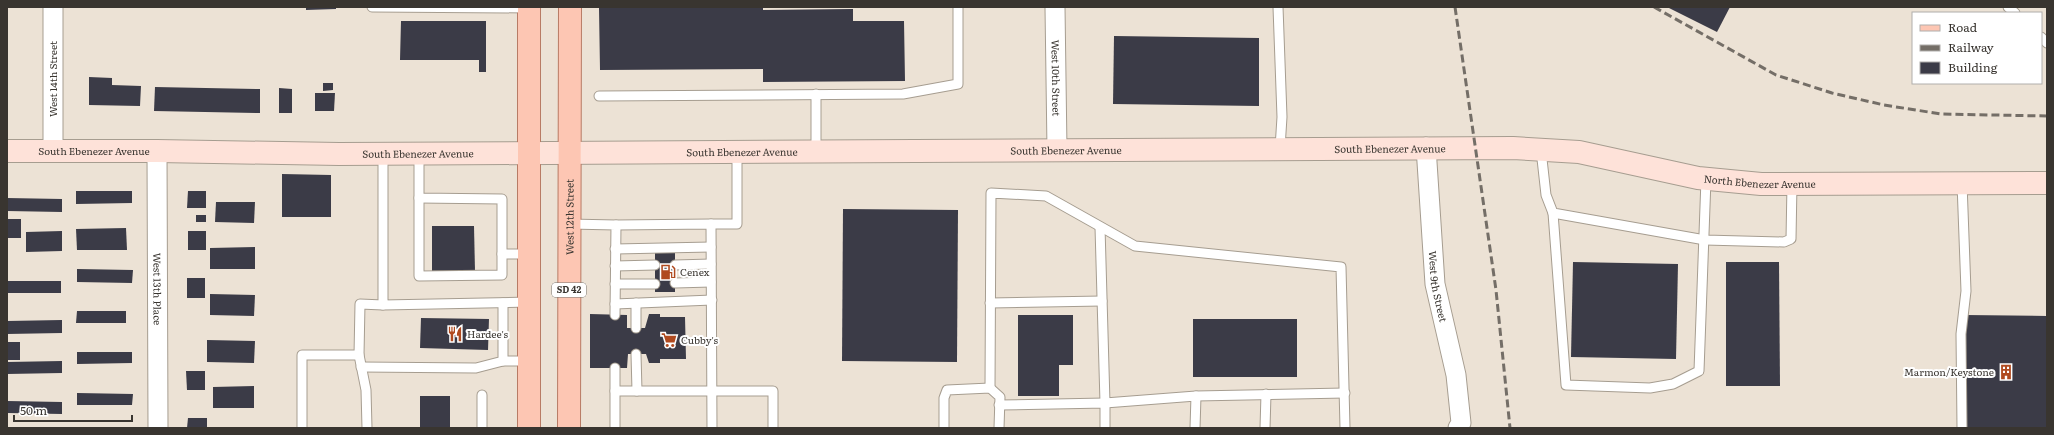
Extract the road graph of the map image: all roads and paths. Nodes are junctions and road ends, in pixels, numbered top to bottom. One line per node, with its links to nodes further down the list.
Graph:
1 (54, 7): 18 (street, West 14th Street)
2 (372, 7): 7 (lane)
3 (570, 7): 20 (main road, West 12th Street / SD 42)
4 (958, 7): 8 (lane)
5 (1055, 7): 13 (street, West 10th Street)
6 (1278, 7): 11 (lane)
7 (529, 8): 19 (main road)
8 (816, 94): 9 (lane); 17 (lane)
9 (599, 96)
10 (1476, 147): 12 (street, South Ebenezer Avenue); 14 (street, North Ebenezer Avenue)
11 (1280, 148): 12 (street, South Ebenezer Avenue); 13 (street, South Ebenezer Avenue)
12 (1426, 148): 73 (street, West 9th Street)
13 (1057, 150): 17 (street, South Ebenezer Avenue)
14 (1541, 150): 24 (street, North Ebenezer Avenue); 29 (lane)
15 (7, 151): 18 (street, South Ebenezer Avenue)
16 (157, 151): 18 (street, South Ebenezer Avenue); 23 (street, South Ebenezer Avenue); 74 (street, West 13th Place)
17 (816, 151): 21 (street, South Ebenezer Avenue)
18 (53, 152)
19 (529, 152): 20 (street, South Ebenezer Avenue); 22 (street, South Ebenezer Avenue); 38 (main road)
20 (570, 152): 21 (street, South Ebenezer Avenue); 30 (main road, West 12th Street / SD 42)
21 (737, 152): 31 (lane)
22 (419, 153): 23 (street, South Ebenezer Avenue); 28 (lane)
23 (382, 154): 54 (lane)
24 (1706, 179): 27 (street, North Ebenezer Avenue); 34 (lane)
25 (1962, 183): 26 (street, North Ebenezer Avenue); 27 (street, North Ebenezer Avenue); 89 (lane)
26 (2047, 183)
27 (1792, 184): 34 (lane)
28 (419, 198): 37 (lane); 37 (lane)
29 (1553, 213): 34 (lane); 34 (lane)
30 (569, 224): 32 (lane); 79 (main road, West 12th Street / SD 42)
31 (711, 224): 32 (lane); 35 (lane)
32 (616, 225): 36 (lane)
33 (1100, 226): 48 (lane); 52 (lane); 67 (lane)
34 (1705, 240)
35 (711, 247): 36 (lane); 39 (lane)
36 (615, 249): 42 (lane)
37 (502, 254): 38 (lane)
38 (529, 254): 49 (main road)
39 (712, 264): 41 (lane); 43 (lane)
40 (655, 265): 42 (lane)
41 (675, 265)
42 (615, 266): 45 (lane)
43 (712, 282): 44 (lane); 47 (lane)
44 (675, 283)
45 (615, 284): 46 (lane); 53 (lane)
46 (655, 284)
47 (712, 300): 51 (lane); 65 (lane)
48 (1102, 301): 52 (lane); 71 (lane)
49 (529, 302): 50 (lane); 60 (main road)
50 (503, 303): 54 (lane); 59 (lane)
51 (636, 303): 53 (lane); 56 (lane)
52 (990, 303): 63 (lane)
53 (615, 304): 55 (lane)
54 (382, 305): 58 (lane)
55 (615, 314)
56 (636, 328)
57 (636, 354): 66 (lane)
58 (359, 355): 61 (lane); 75 (lane)
59 (503, 361): 60 (lane); 61 (lane)
60 (529, 361): 78 (main road)
61 (361, 367): 76 (lane)
62 (615, 368): 64 (lane)
63 (990, 388): 72 (lane); 83 (lane)
64 (615, 391): 66 (lane); 80 (lane)
65 (712, 391): 66 (lane); 81 (lane); 82 (lane)
66 (637, 392)
67 (1345, 393): 68 (lane); 88 (lane)
68 (1266, 394): 70 (lane); 87 (lane)
69 (482, 395): 77 (lane)
70 (1196, 396): 71 (lane); 86 (lane)
71 (1105, 404): 72 (lane); 85 (lane)
72 (999, 405): 84 (lane)
73 (1459, 425)
74 (158, 428)
75 (302, 428)
76 (367, 428)
77 (482, 428)
78 (528, 428)
79 (569, 428)
80 (615, 428)
81 (712, 428)
82 (773, 428)
83 (944, 428)
84 (999, 428)
85 (1105, 428)
86 (1195, 428)
87 (1265, 428)
88 (1345, 428)
89 (1962, 428)

